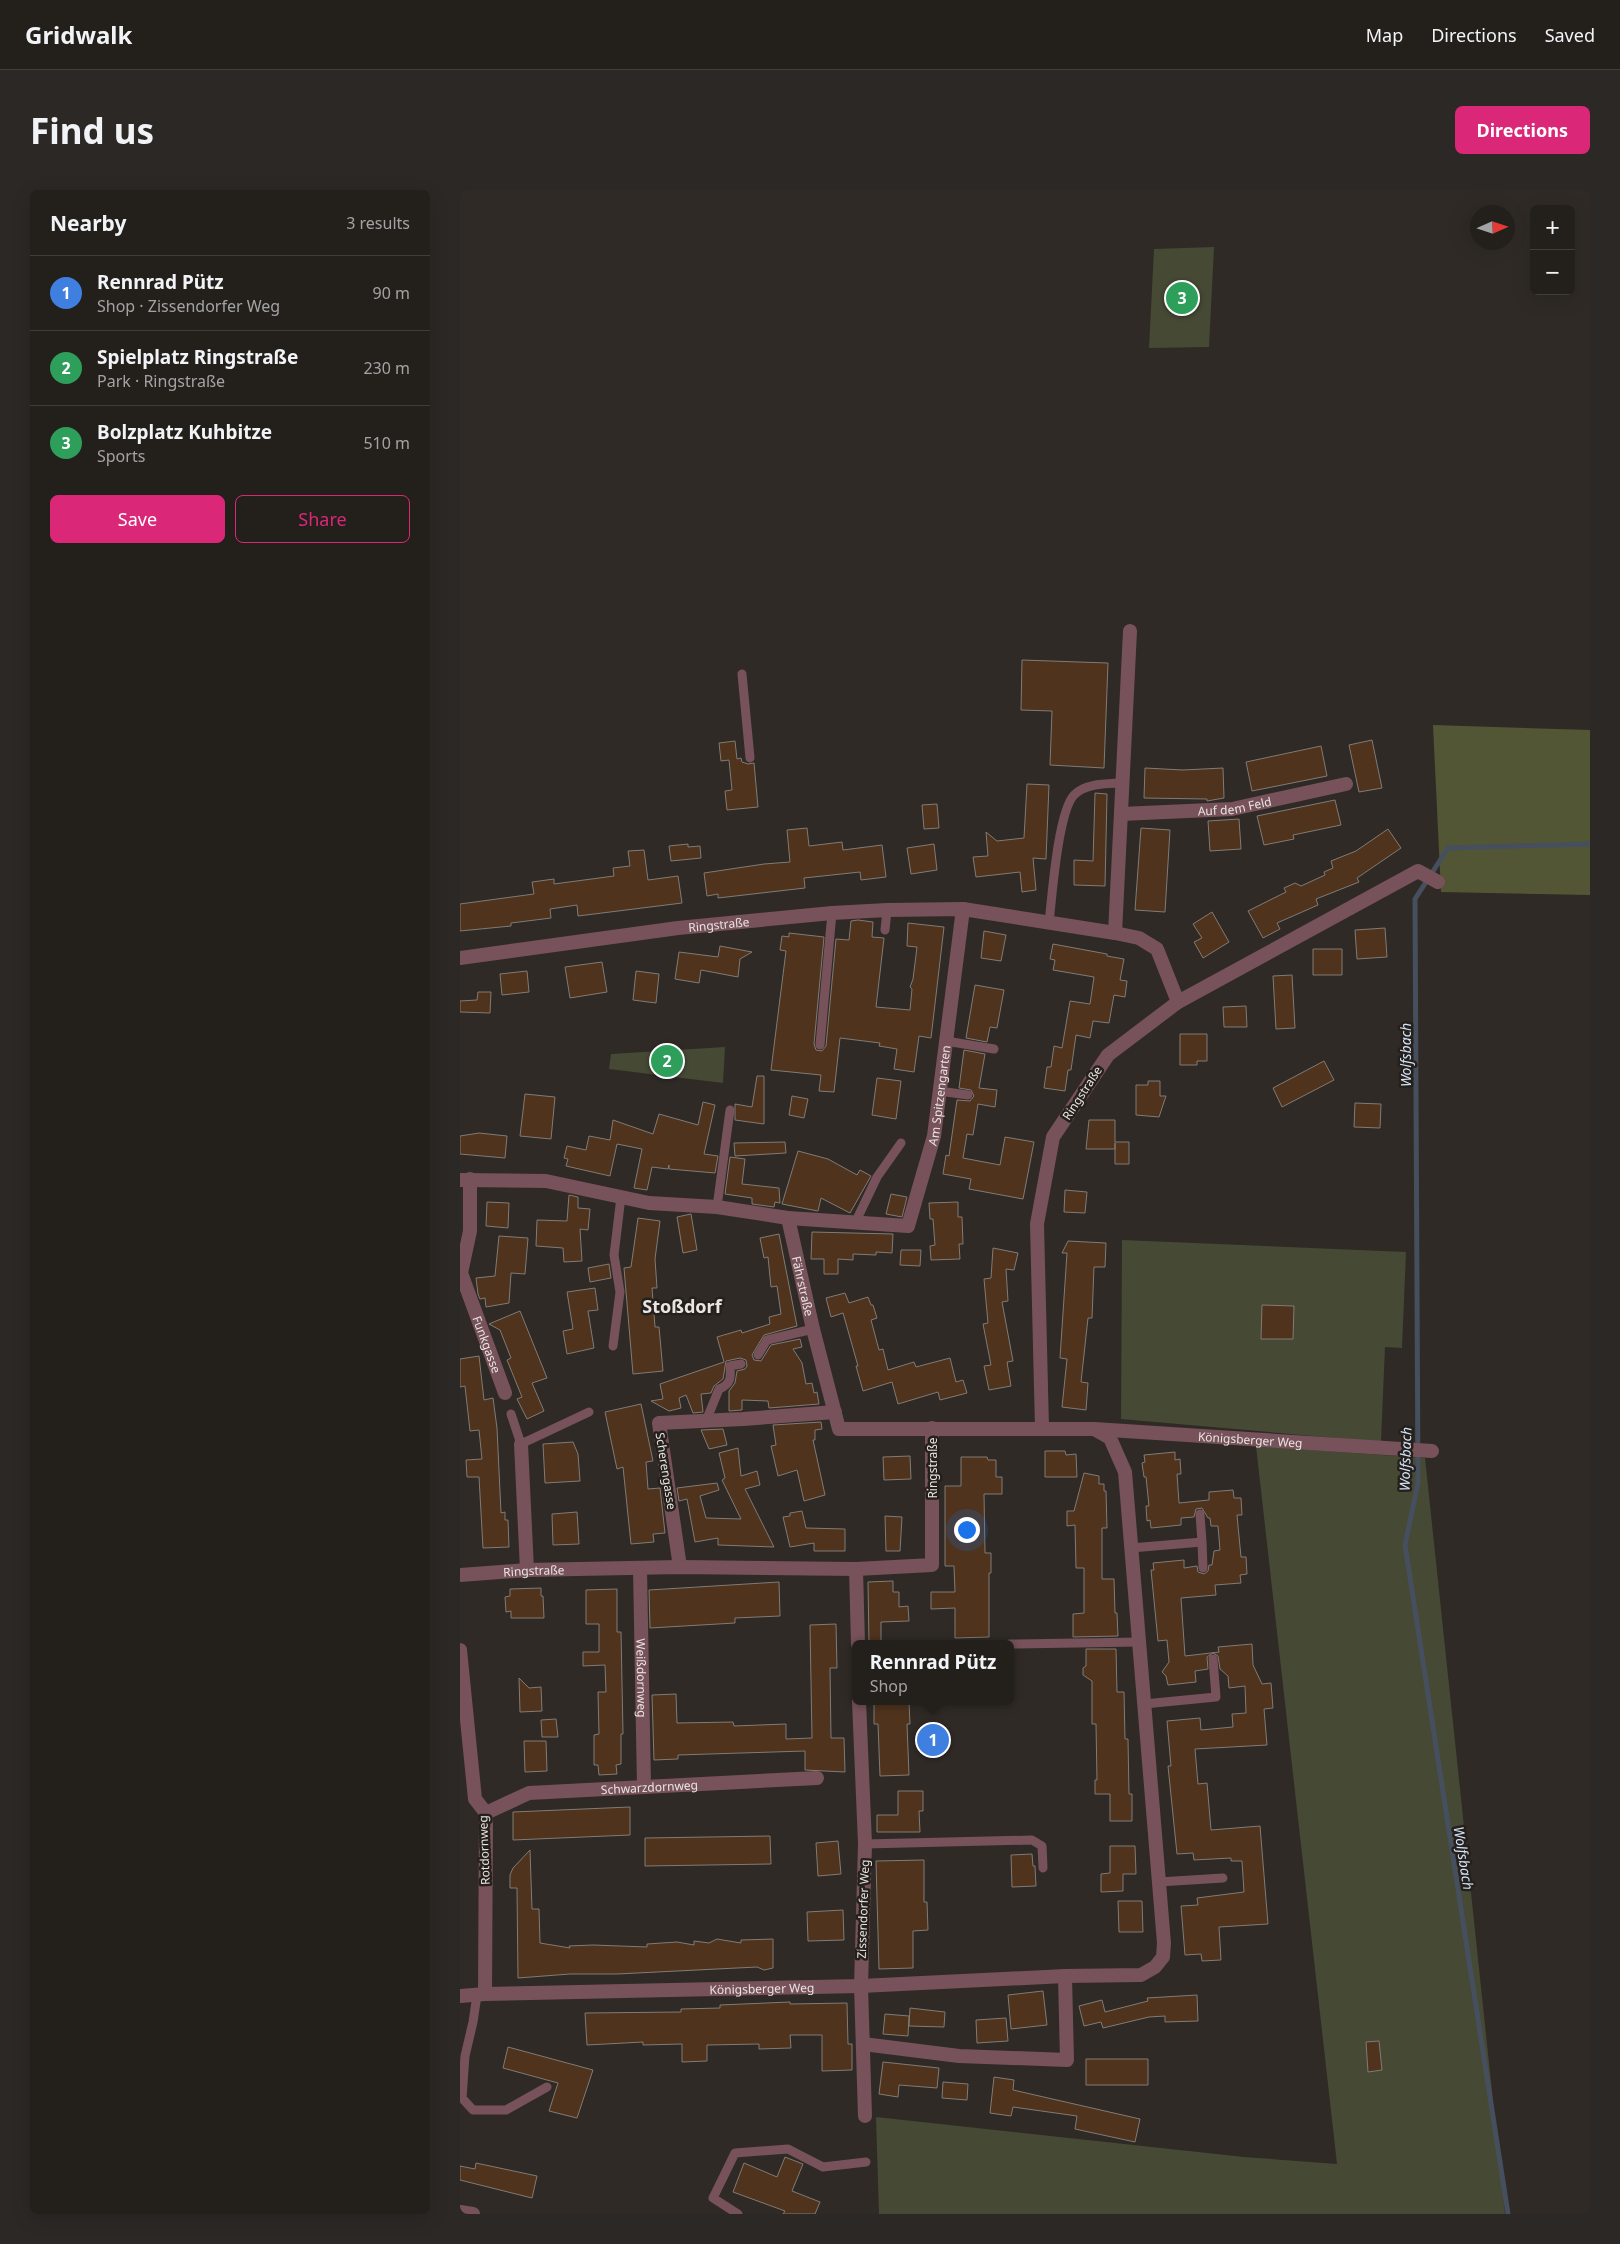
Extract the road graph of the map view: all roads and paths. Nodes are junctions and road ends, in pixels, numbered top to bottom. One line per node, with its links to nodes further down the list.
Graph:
1 (1130, 630): 4 (street)
2 (742, 674): 3 (lane)
3 (750, 758)
4 (1122, 783): 6 (street); 11 (lane)
5 (1346, 784): 6 (street, Auf dem Feld)
6 (1120, 814): 13 (street)
7 (1438, 882): 15 (street, Ringstraße)
8 (962, 909): 9 (street, Ringstraße); 11 (street, Ringstraße); 16 (street, Am Spitzengarten)
9 (887, 910): 10 (street, Ringstraße); 12 (lane)
10 (832, 913): 14 (street, Ringstraße); 17 (lane)
11 (1049, 924): 13 (street, Ringstraße)
12 (885, 930)
13 (1115, 933): 15 (street, Ringstraße)
14 (460, 958)
15 (1178, 1002): 38 (street, Ringstraße)
16 (946, 1041): 18 (lane); 19 (street, Am Spitzengarten)
17 (820, 1045)
18 (994, 1050)
19 (940, 1091): 20 (lane); 27 (street, Am Spitzengarten)
20 (968, 1095)
21 (730, 1110): 25 (lane)
22 (901, 1143): 27 (lane)
23 (465, 1180): 24 (street); 32 (street, Funkgasse)
24 (621, 1197): 25 (street); 29 (lane)
25 (717, 1207): 26 (street)
26 (788, 1218): 27 (street, Am Spitzengarten); 28 (street, Fährstraße)
27 (856, 1221)
28 (813, 1329): 30 (lane); 34 (street, Fährstraße)
29 (613, 1346)
30 (758, 1355)
31 (741, 1364): 36 (lane)
32 (505, 1393)
33 (589, 1412): 40 (lane)
34 (835, 1412): 36 (street, Scherengasse); 37 (street, Fährstraße)
35 (511, 1414): 40 (lane)
36 (706, 1421): 45 (street, Scherengasse)
37 (932, 1428): 38 (street, Ringstraße); 48 (street, Ringstraße)
38 (1042, 1428): 39 (street, Königsberger Weg)
39 (1094, 1429): 41 (street, Königsberger Weg); 44 (street, Königsberger Weg)
40 (521, 1444): 49 (street)
41 (1432, 1450)
42 (1200, 1514): 43 (lane)
43 (1202, 1542): 44 (lane); 47 (lane)
44 (1132, 1548): 52 (street, Königsberger Weg)
45 (680, 1567): 46 (street, Ringstraße); 48 (street, Ringstraße)
46 (640, 1568): 49 (street, Ringstraße); 59 (street, Weißdornweg)
47 (1203, 1568)
48 (856, 1569): 51 (street)
49 (527, 1570): 50 (street, Ringstraße)
50 (460, 1575)
51 (858, 1640)
52 (1139, 1642): 53 (lane); 56 (street, Königsberger Weg)
53 (1014, 1644)
54 (460, 1650): 60 (street, Rotdornweg)
55 (1213, 1659): 56 (lane)
56 (1144, 1704): 64 (street, Königsberger Weg)
57 (859, 1705): 61 (street, Zissendorfer Weg)
58 (817, 1778): 59 (street, Schwarzdornweg)
59 (644, 1787): 60 (street, Schwarzdornweg)
60 (486, 1813): 67 (street, Rotdornweg)
61 (865, 1844): 62 (lane); 66 (street, Zissendorfer Weg)
62 (1043, 1868)
63 (1223, 1878): 64 (lane)
64 (1159, 1882): 65 (street, Königsberger Weg)
65 (1065, 1976): 66 (street, Königsberger Weg); 69 (street)
66 (861, 1986): 67 (street, Königsberger Weg); 69 (street, Zissendorfer Weg)
67 (481, 1994): 68 (street, Königsberger Weg); 70 (lane)
68 (460, 1996)
69 (863, 2044): 71 (street, Zissendorfer Weg)
70 (547, 2087)
71 (865, 2116)
72 (866, 2162): 75 (lane)
73 (460, 2212): 74 (street)
74 (473, 2214)
75 (738, 2214)

